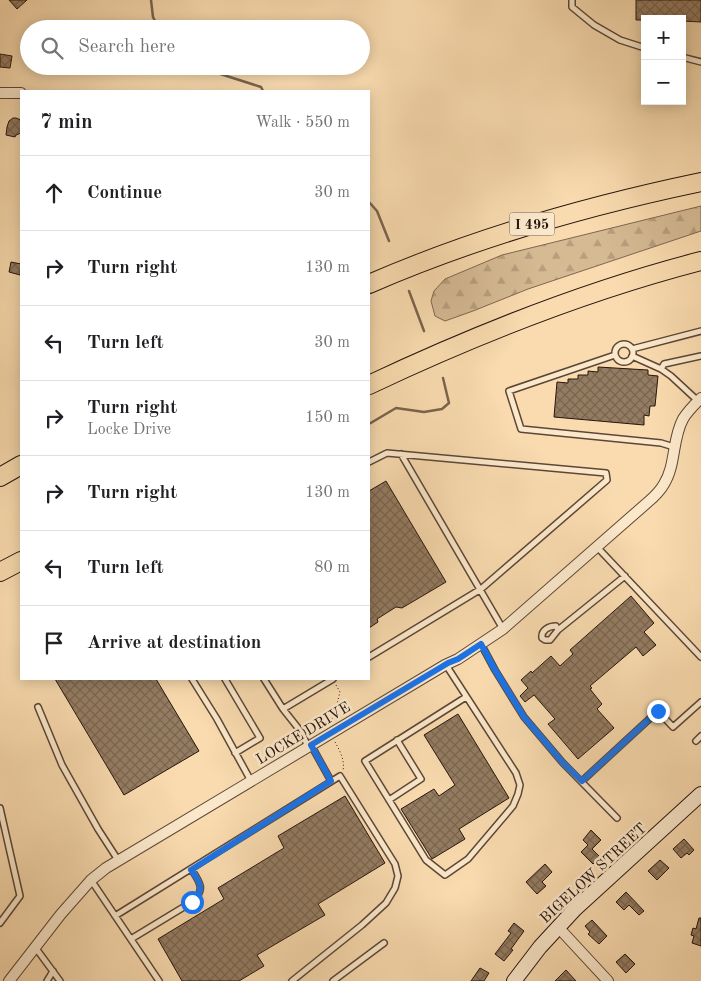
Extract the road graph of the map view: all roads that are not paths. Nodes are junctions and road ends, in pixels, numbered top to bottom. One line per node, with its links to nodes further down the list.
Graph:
1 (572, 0): 2 (lane)
2 (641, 47)
3 (686, 58): 4 (lane)
4 (701, 62)
5 (0, 93): 6 (street)
6 (20, 93)
7 (701, 182): 9 (highway, I 495)
8 (701, 261): 16 (highway)
9 (370, 284)
10 (701, 331): 11 (lane)
11 (632, 349): 12 (lane); 13 (lane)
12 (615, 355): 13 (lane); 18 (lane)
13 (632, 356): 15 (lane)
14 (701, 356): 15 (lane)
15 (662, 369): 17 (lane)
16 (370, 386)
17 (700, 399): 18 (street, LOCKE DRIVE)
18 (674, 447): 23 (street, LOCKE DRIVE)
19 (401, 454): 20 (lane); 27 (lane); 27 (lane)
20 (370, 461)
21 (20, 466): 22 (highway)
22 (0, 477)
23 (597, 547): 26 (lane); 28 (street, LOCKE DRIVE)
24 (20, 562): 25 (highway)
25 (0, 572)
26 (624, 576): 29 (lane); 32 (lane)
27 (481, 589): 28 (lane); 31 (lane)
28 (503, 629): 30 (street, LOCKE DRIVE)
29 (558, 630)
30 (481, 644): 33 (street, LOCKE DRIVE); 49 (lane)
31 (370, 656)
32 (701, 657)
33 (445, 665): 38 (lane); 45 (street, LOCKE DRIVE)
34 (193, 680): 46 (lane)
35 (226, 680): 46 (lane)
36 (265, 680): 41 (lane)
37 (331, 680): 41 (lane)
38 (466, 697): 43 (lane); 51 (lane)
39 (701, 702): 49 (lane)
40 (38, 707): 54 (lane)
41 (283, 709): 45 (lane)
42 (701, 736): 44 (lane)
43 (397, 740): 51 (lane); 51 (lane)
44 (696, 741)
45 (310, 746): 47 (street, LOCKE DRIVE); 48 (lane)
46 (236, 752): 47 (lane)
47 (251, 781): 54 (street, LOCKE DRIVE)
48 (331, 781): 55 (lane); 68 (lane)
49 (582, 781): 53 (lane)
50 (701, 794): 59 (street, BIGELOW STREET)
51 (389, 800)
52 (0, 808): 58 (lane)
53 (616, 818)
54 (118, 860): 56 (street, LOCKE DRIVE)
55 (191, 870): 57 (lane); 60 (lane)
56 (91, 880): 57 (lane); 62 (street, LOCKE DRIVE)
57 (115, 916): 60 (lane)
58 (0, 922)
59 (558, 927): 70 (street, BIGELOW STREET); 71 (street)
60 (131, 939): 67 (lane)
61 (384, 943): 69 (lane)
62 (35, 946): 63 (lane); 64 (street, LOCKE DRIVE)
63 (53, 970): 65 (lane); 66 (lane)
64 (9, 981)
65 (47, 981)
66 (60, 981)
67 (159, 981)
68 (292, 981)
69 (333, 981)
70 (514, 981)
71 (608, 981)

